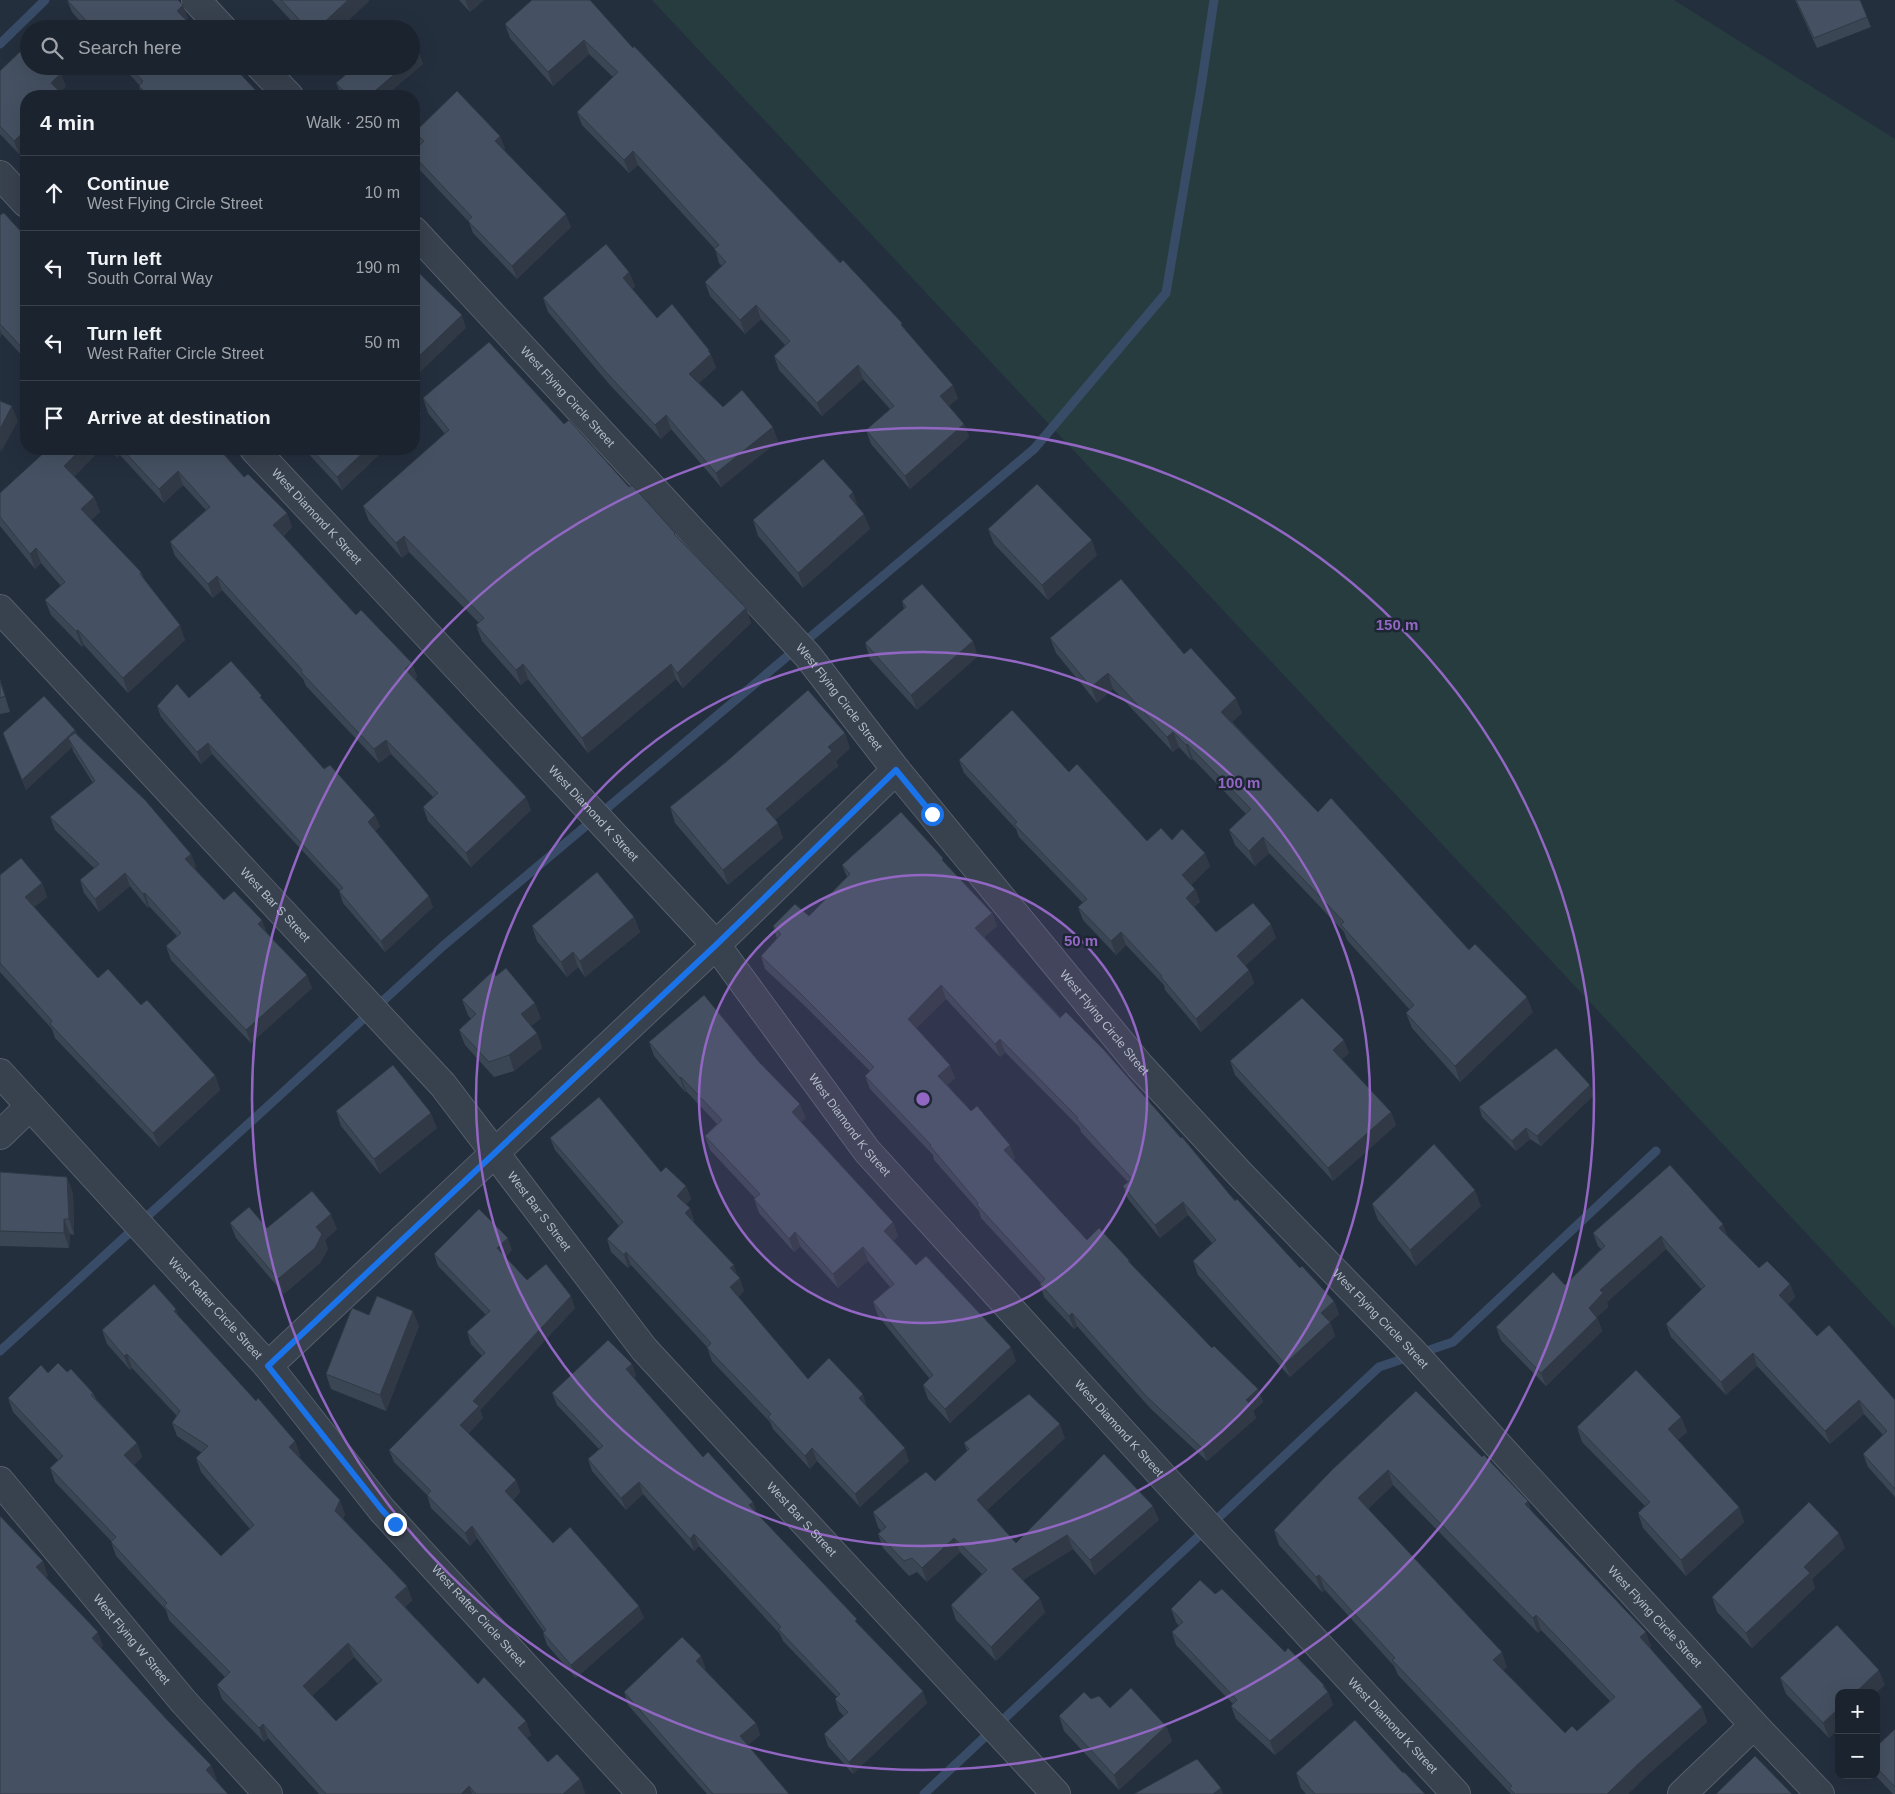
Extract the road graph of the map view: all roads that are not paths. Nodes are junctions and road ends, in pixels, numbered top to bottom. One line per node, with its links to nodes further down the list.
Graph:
1 (196, 0): 2 (street)
2 (215, 20)
3 (269, 75): 4 (street)
4 (283, 90)
5 (0, 175): 6 (street)
6 (20, 197)
7 (420, 237): 10 (street, West Flying Circle Street)
8 (260, 455): 11 (street, West Diamond K Street)
9 (0, 609): 15 (street, West Bar S Street)
10 (896, 770): 11 (street); 18 (street, West Flying Circle Street)
11 (716, 945): 15 (street); 22 (street, West Diamond K Street)
12 (0, 1074): 13 (street, West Rafter Circle Street)
13 (30, 1106): 14 (street); 16 (street, West Rafter Circle Street)
14 (0, 1135)
15 (495, 1154): 16 (street); 21 (street, West Bar S Street)
16 (268, 1366): 20 (street, West Rafter Circle Street)
17 (0, 1481): 19 (street, West Flying W Street)
18 (1754, 1725): 23 (street); 24 (street, West Flying Circle Street)
19 (268, 1794)
20 (642, 1794)
21 (1056, 1794)
22 (1456, 1794)
23 (1682, 1794)
24 (1820, 1794)

